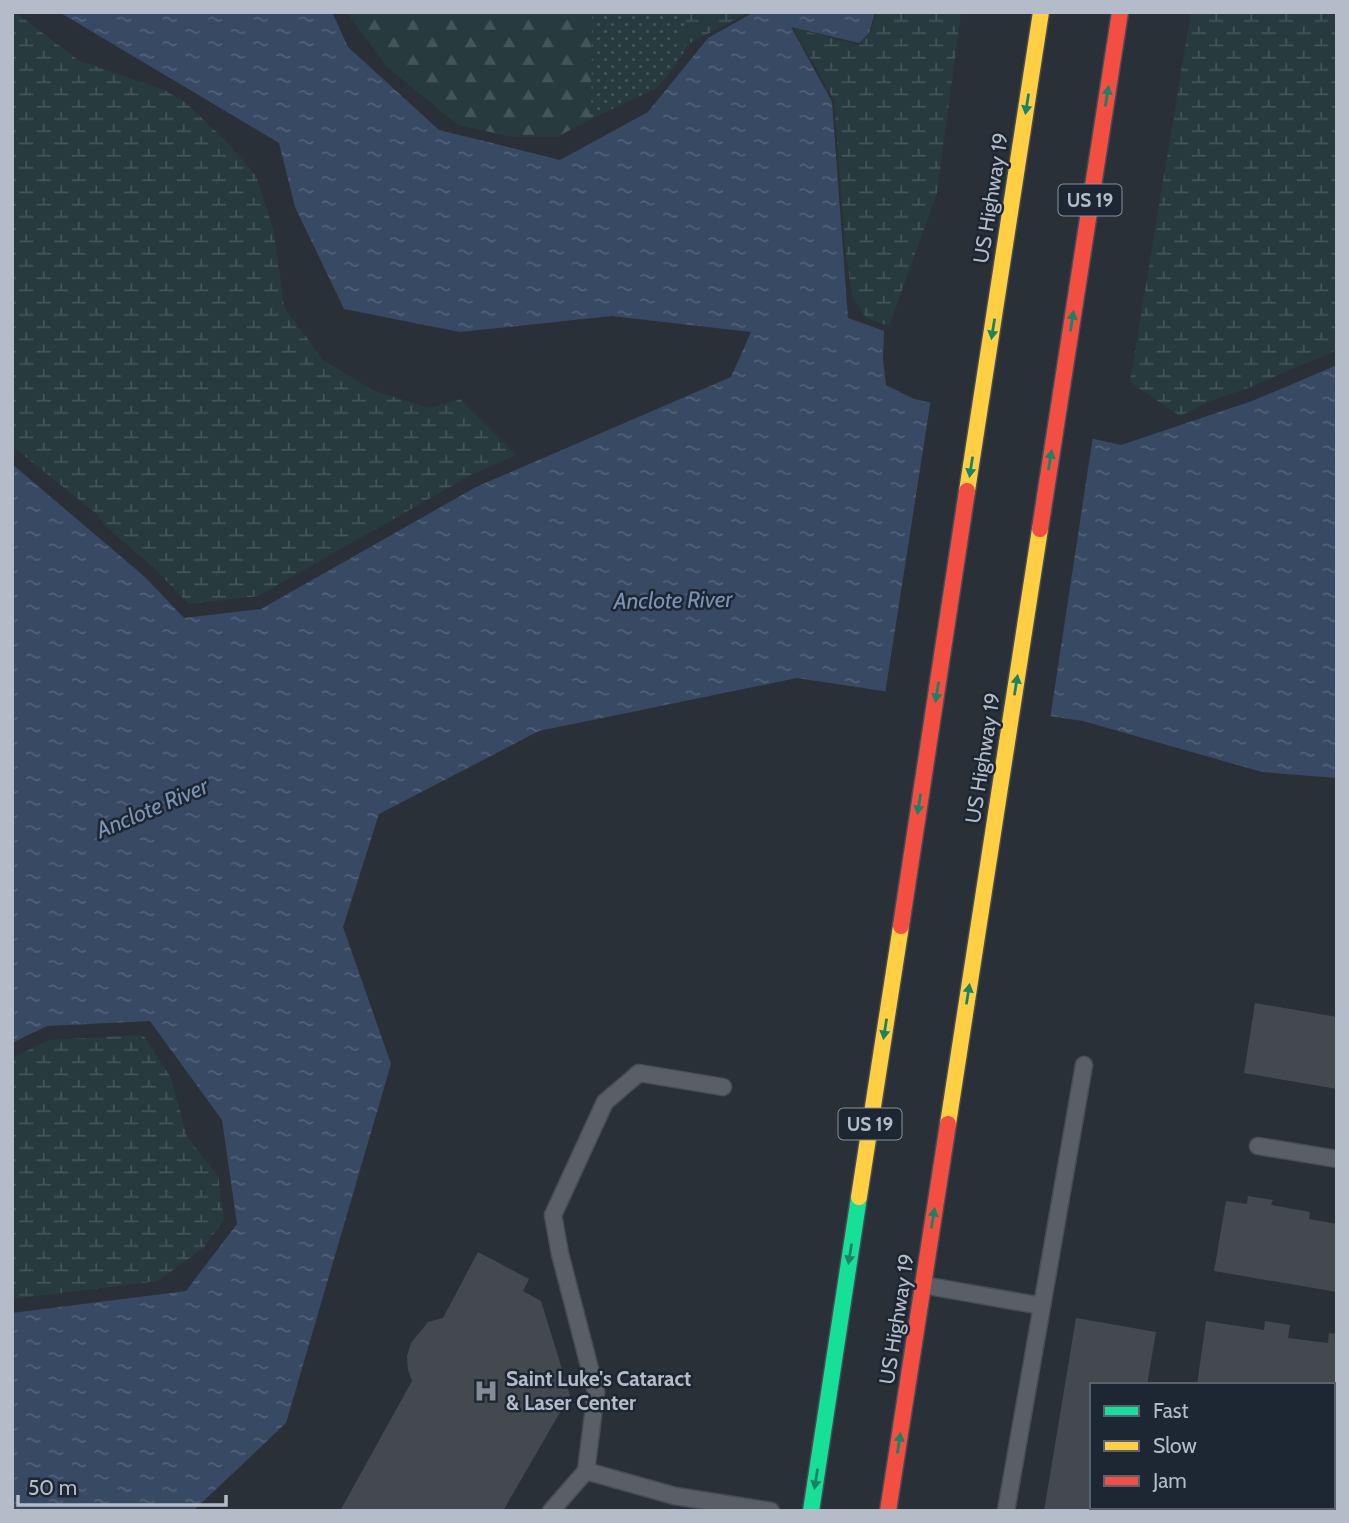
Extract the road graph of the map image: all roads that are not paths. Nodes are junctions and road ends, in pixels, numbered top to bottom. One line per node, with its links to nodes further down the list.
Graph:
1 (1041, 12): 12 (highway, US Highway 19 / US 19, one-way to 12)
2 (1119, 12): 7 (highway, US Highway 19 / US 19, one-way to 2)
3 (1084, 1065): 8 (lane)
4 (723, 1087): 9 (lane)
5 (1258, 1146): 6 (lane)
6 (1337, 1159)
7 (923, 1285): 8 (lane); 13 (highway, US Highway 19 / US 19, one-way to 7)
8 (1042, 1306): 14 (lane)
9 (586, 1471): 10 (lane); 11 (lane)
10 (551, 1511)
11 (771, 1511)
12 (811, 1511)
13 (888, 1511)
14 (1006, 1511)

